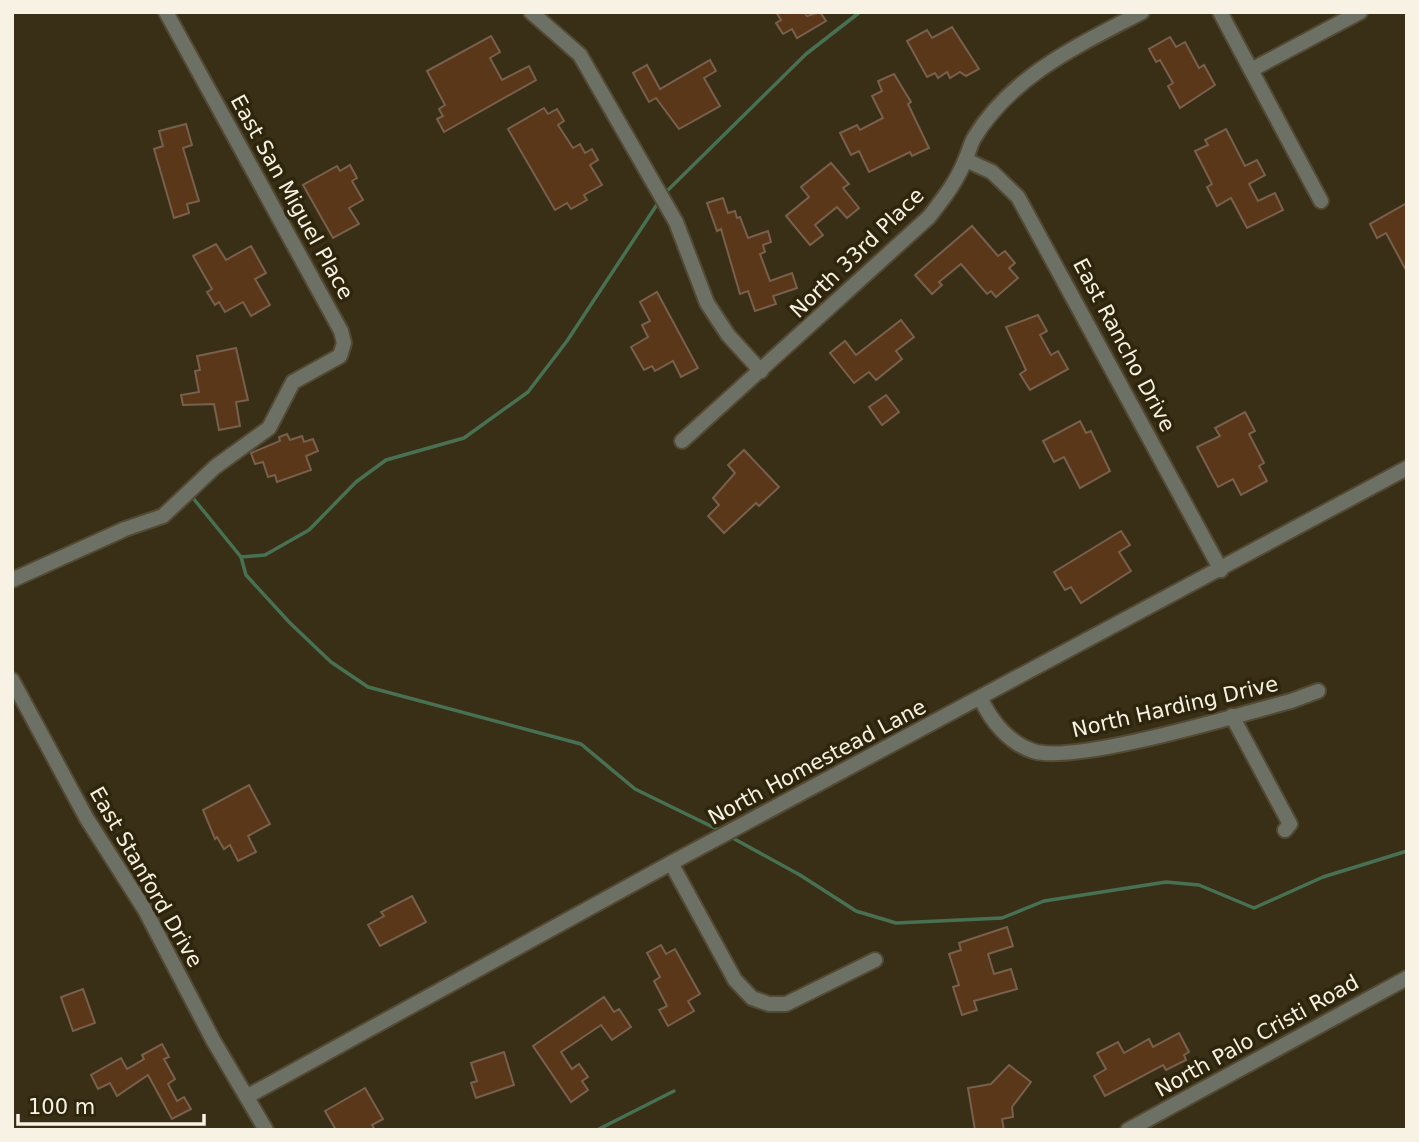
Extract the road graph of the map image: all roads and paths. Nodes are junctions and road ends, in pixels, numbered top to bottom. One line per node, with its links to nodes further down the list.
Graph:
1 (166, 12): 13 (street, East San Miguel Place)
2 (531, 12): 9 (street)
3 (1142, 12): 7 (street, North 33rd Place)
4 (1220, 12): 6 (street)
5 (1360, 12): 6 (street)
6 (1251, 69): 8 (street)
7 (966, 160): 9 (street, North 33rd Place); 12 (street, East Rancho Drive)
8 (1321, 201)
9 (761, 370): 10 (street, North 33rd Place)
10 (682, 441)
11 (1407, 468): 12 (street, North Homestead Lane)
12 (1221, 570): 16 (street, North Homestead Lane)
13 (12, 580)
14 (12, 680): 22 (street, East Stanford Drive)
15 (1318, 691): 17 (street, North Harding Drive)
16 (981, 699): 17 (street, North Harding Drive); 19 (street, North Homestead Lane)
17 (1232, 716): 18 (street)
18 (1284, 830)
19 (671, 863): 20 (street); 22 (street, North Homestead Lane)
20 (875, 960)
21 (1407, 978): 24 (street, North Palo Cristi Road)
22 (248, 1096): 23 (street, East Stanford Drive)
23 (266, 1130)
24 (1128, 1130)

